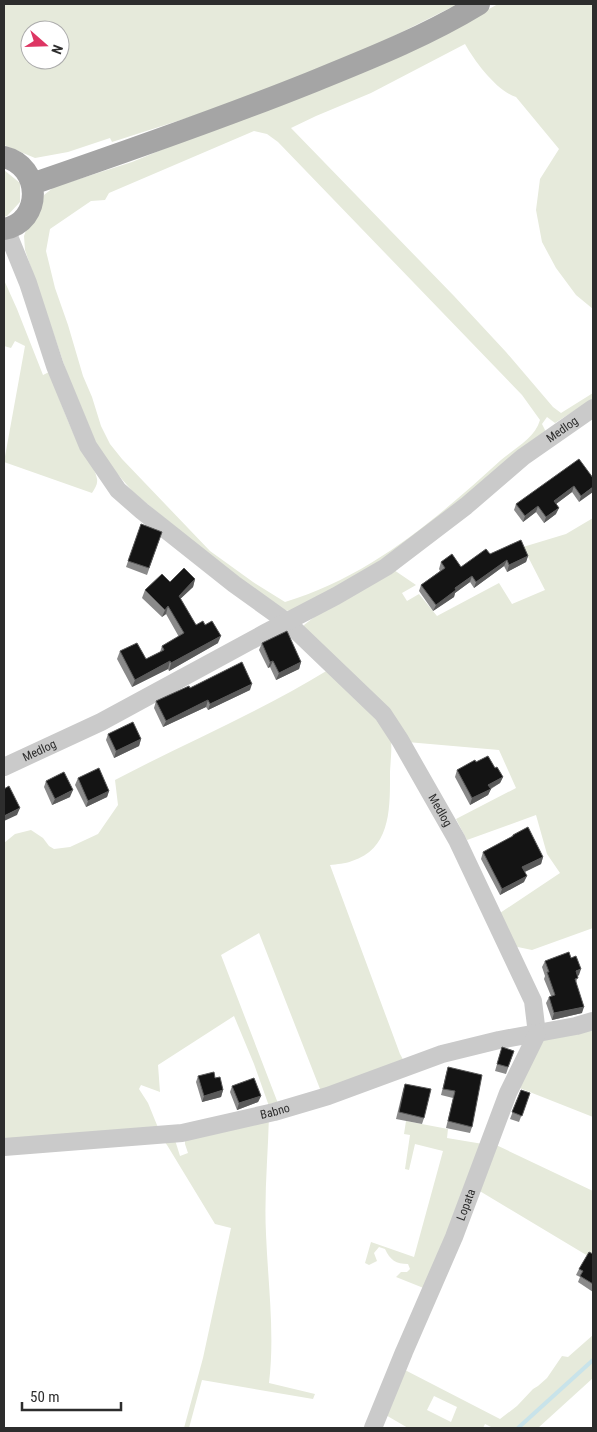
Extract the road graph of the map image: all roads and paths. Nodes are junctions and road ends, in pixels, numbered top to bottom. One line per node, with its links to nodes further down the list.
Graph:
1 (479, 4): 3 (main road)
2 (4, 157): 3 (main road)
3 (32, 184): 4 (main road)
4 (5, 229): 6 (street)
5 (593, 408): 6 (street, Medlog)
6 (287, 622): 7 (street, Medlog); 9 (street, Medlog)
7 (4, 767)
8 (593, 1021): 9 (street)
9 (536, 1034): 10 (street, Babno); 11 (street, Lopata)
10 (4, 1147)
11 (373, 1428)

